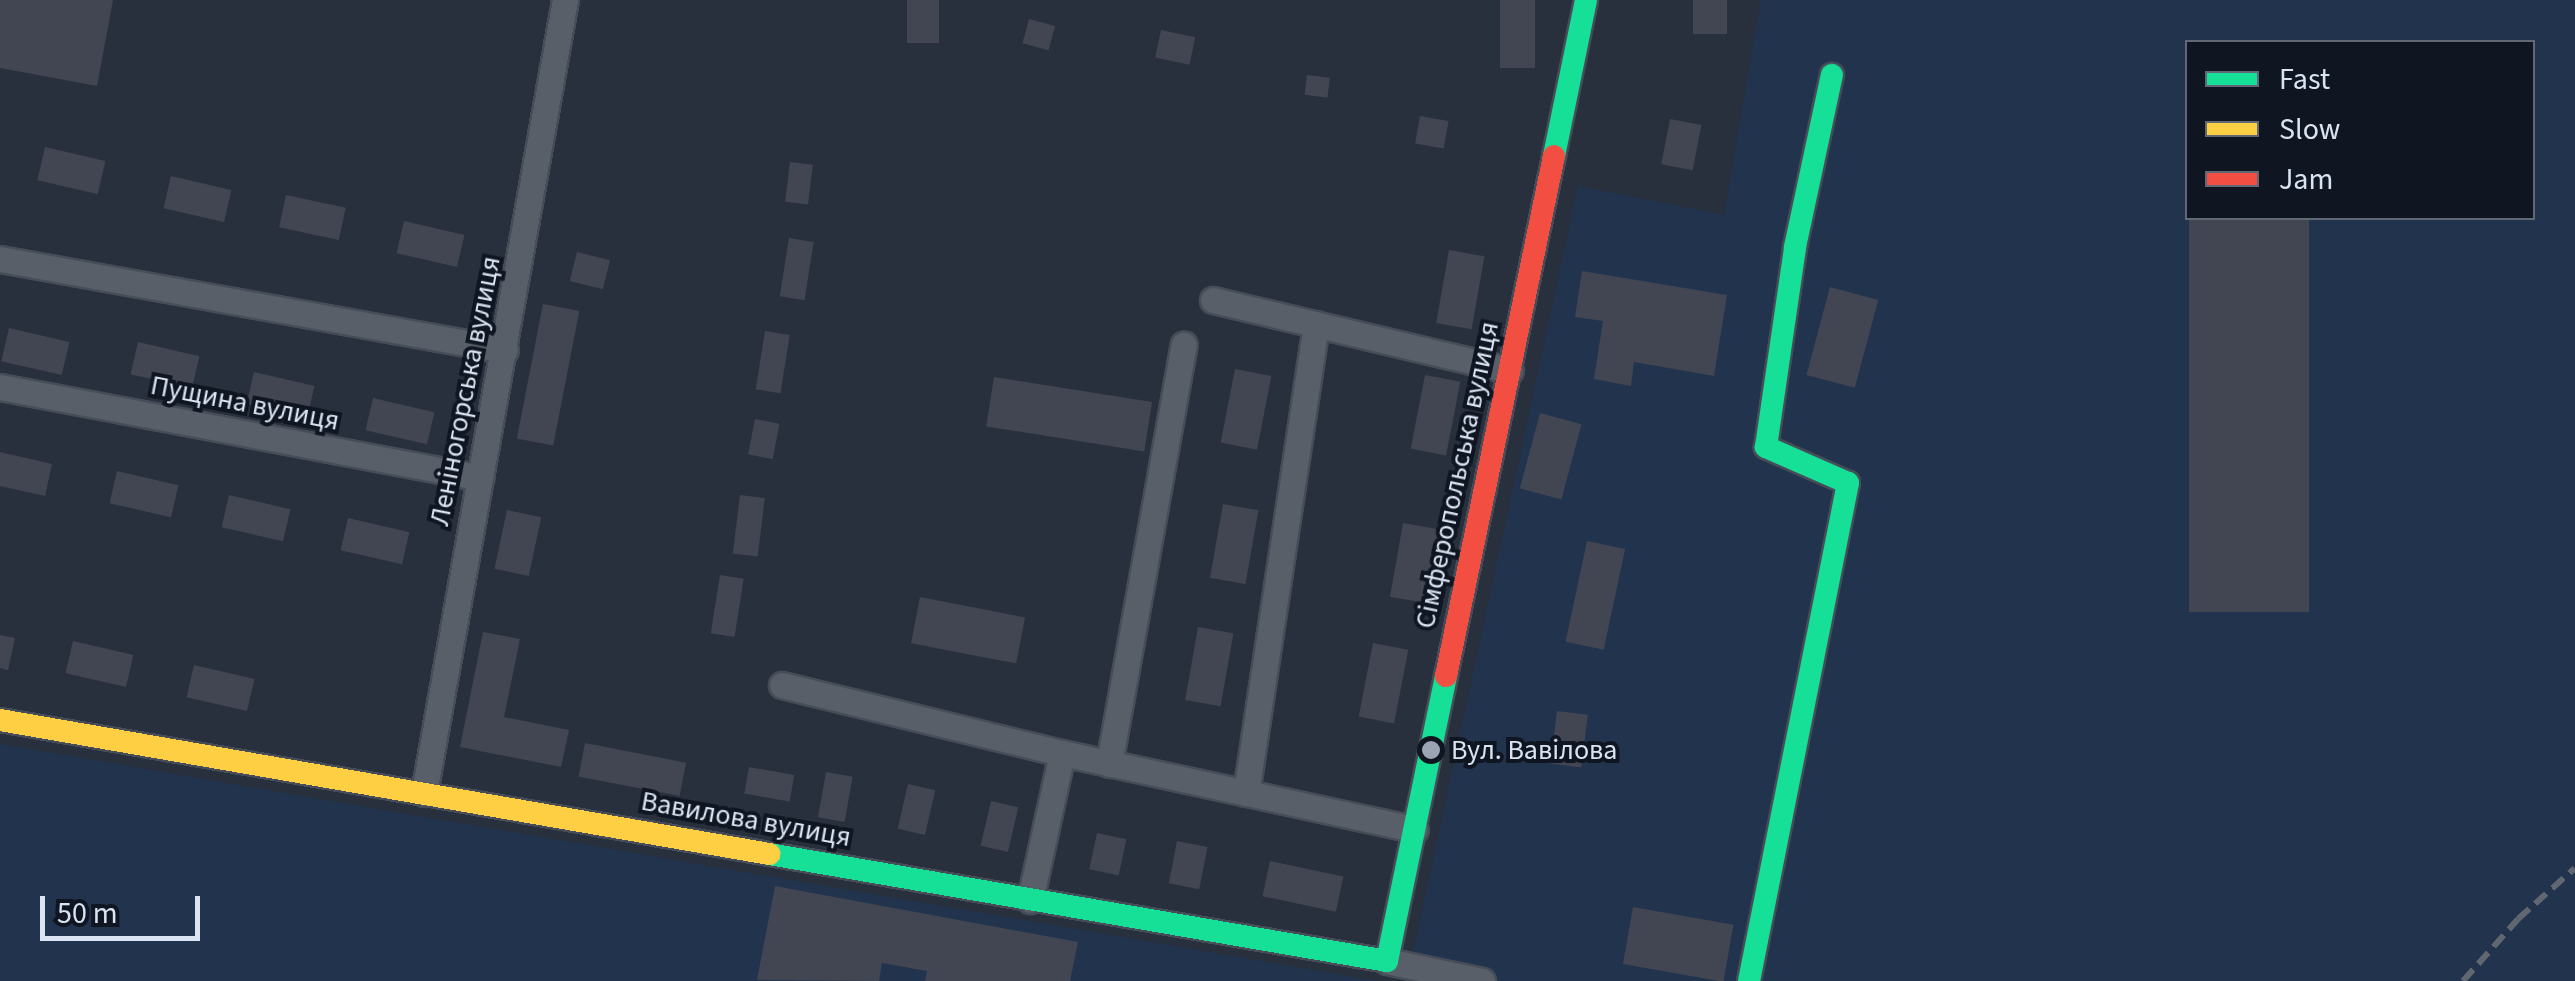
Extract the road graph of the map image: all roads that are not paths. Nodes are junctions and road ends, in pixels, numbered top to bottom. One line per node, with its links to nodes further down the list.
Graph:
1 (565, 0): 8 (street, Леніногорська вулиця)
2 (1586, 0): 9 (street, Сімферопольська вулиця)
3 (1832, 74): 22 (street)
4 (0, 259): 8 (street)
5 (1213, 300): 6 (street)
6 (1316, 324): 9 (street); 16 (street)
7 (1184, 345): 15 (street)
8 (505, 350): 11 (street, Леніногорська вулиця)
9 (1510, 370): 18 (street, Сімферопольська вулиця)
10 (0, 387): 11 (street, Пущина вулиця)
11 (480, 478): 17 (street, Леніногорська вулиця)
12 (782, 686): 14 (street)
13 (0, 720): 17 (street, Вавилова вулиця)
14 (1062, 754): 15 (street); 19 (street)
15 (1110, 764): 16 (street)
16 (1246, 792): 18 (street)
17 (424, 793): 19 (street, Вавилова вулиця)
18 (1414, 828): 20 (street, Сімферопольська вулиця)
19 (1030, 900): 20 (street, Вавилова вулиця)
20 (1387, 962): 21 (street, Вавилова вулиця)
21 (1482, 981)
22 (1749, 981)

